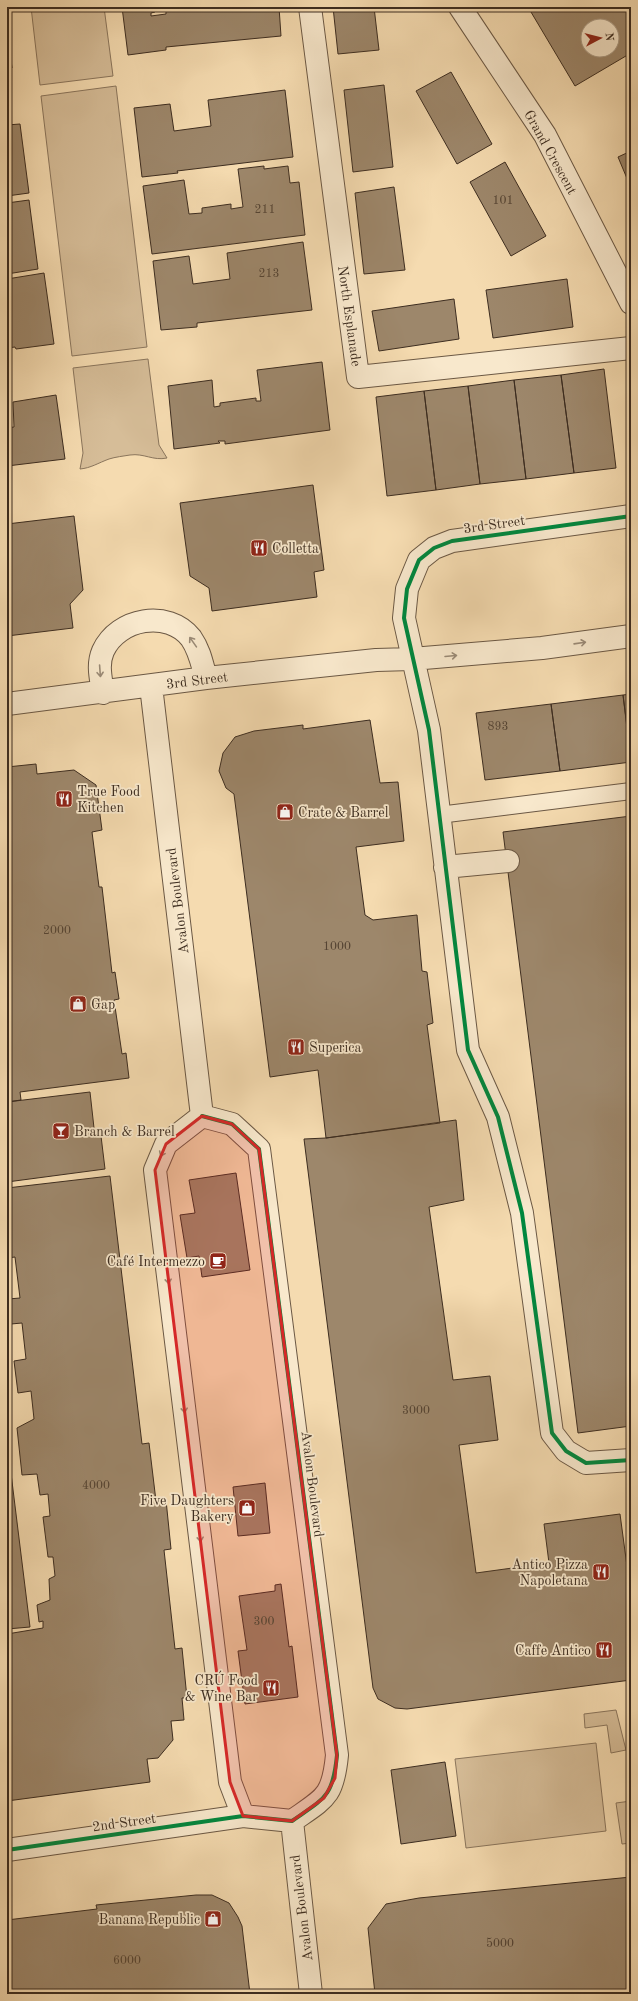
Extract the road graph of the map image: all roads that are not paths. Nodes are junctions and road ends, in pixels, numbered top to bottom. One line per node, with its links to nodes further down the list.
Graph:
1 (310, 7): 4 (street, North Esplanade)
2 (460, 7): 3 (street, Grand Crescent)
3 (631, 303)
4 (631, 348)
5 (631, 516): 7 (street, 3rd Street)
6 (631, 636): 7 (street, 3rd Street, one-way to 6)
7 (412, 659): 8 (street, 3rd Street); 13 (street)
8 (206, 678): 9 (street, 3rd Street); 10 (street, one-way to 10)
9 (151, 686): 10 (street, 3rd Street); 16 (street, Avalon Boulevard)
10 (103, 693): 11 (street, 3rd Street)
11 (7, 704)
12 (631, 791): 13 (lane)
13 (439, 815): 15 (street)
14 (508, 861): 15 (street)
15 (445, 867): 17 (street)
16 (202, 1116): 18 (street, one-way to 18); 19 (street, Avalon Boulevard)
17 (631, 1460)
18 (243, 1816): 19 (street); 20 (street, 2nd Street)
19 (292, 1821): 21 (street, Avalon Boulevard)
20 (7, 1850)
21 (311, 1994)

